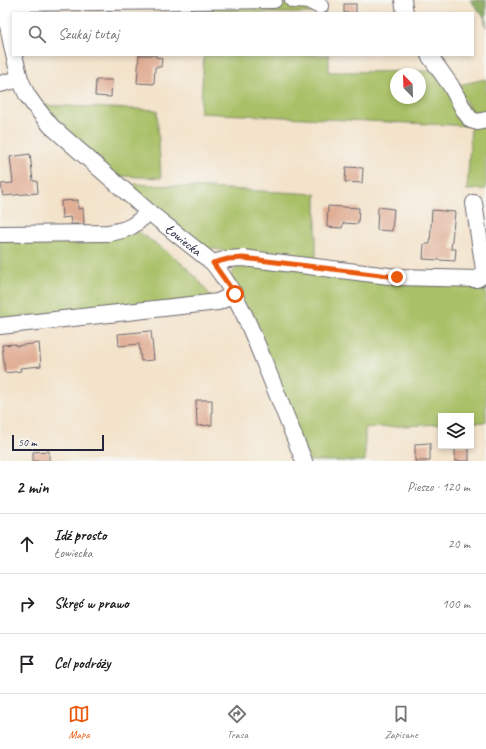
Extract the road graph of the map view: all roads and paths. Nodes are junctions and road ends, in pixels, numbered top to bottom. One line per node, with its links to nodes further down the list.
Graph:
1 (274, 0): 4 (street)
2 (293, 0): 5 (street)
3 (403, 0): 6 (street)
4 (4, 2): 7 (street)
5 (320, 6)
6 (405, 12)
7 (12, 46)
8 (14, 56): 10 (street, Łowiecka)
9 (430, 56): 12 (street)
10 (20, 79): 11 (street); 14 (street, Łowiecka)
11 (0, 84)
12 (486, 120)
13 (474, 203): 16 (street)
14 (149, 212): 15 (street); 16 (street, Łowiecka)
15 (0, 234)
16 (213, 263): 17 (street, Łowiecka)
17 (235, 294): 18 (street); 19 (street, Łowiecka)
18 (0, 326)
19 (304, 461)

